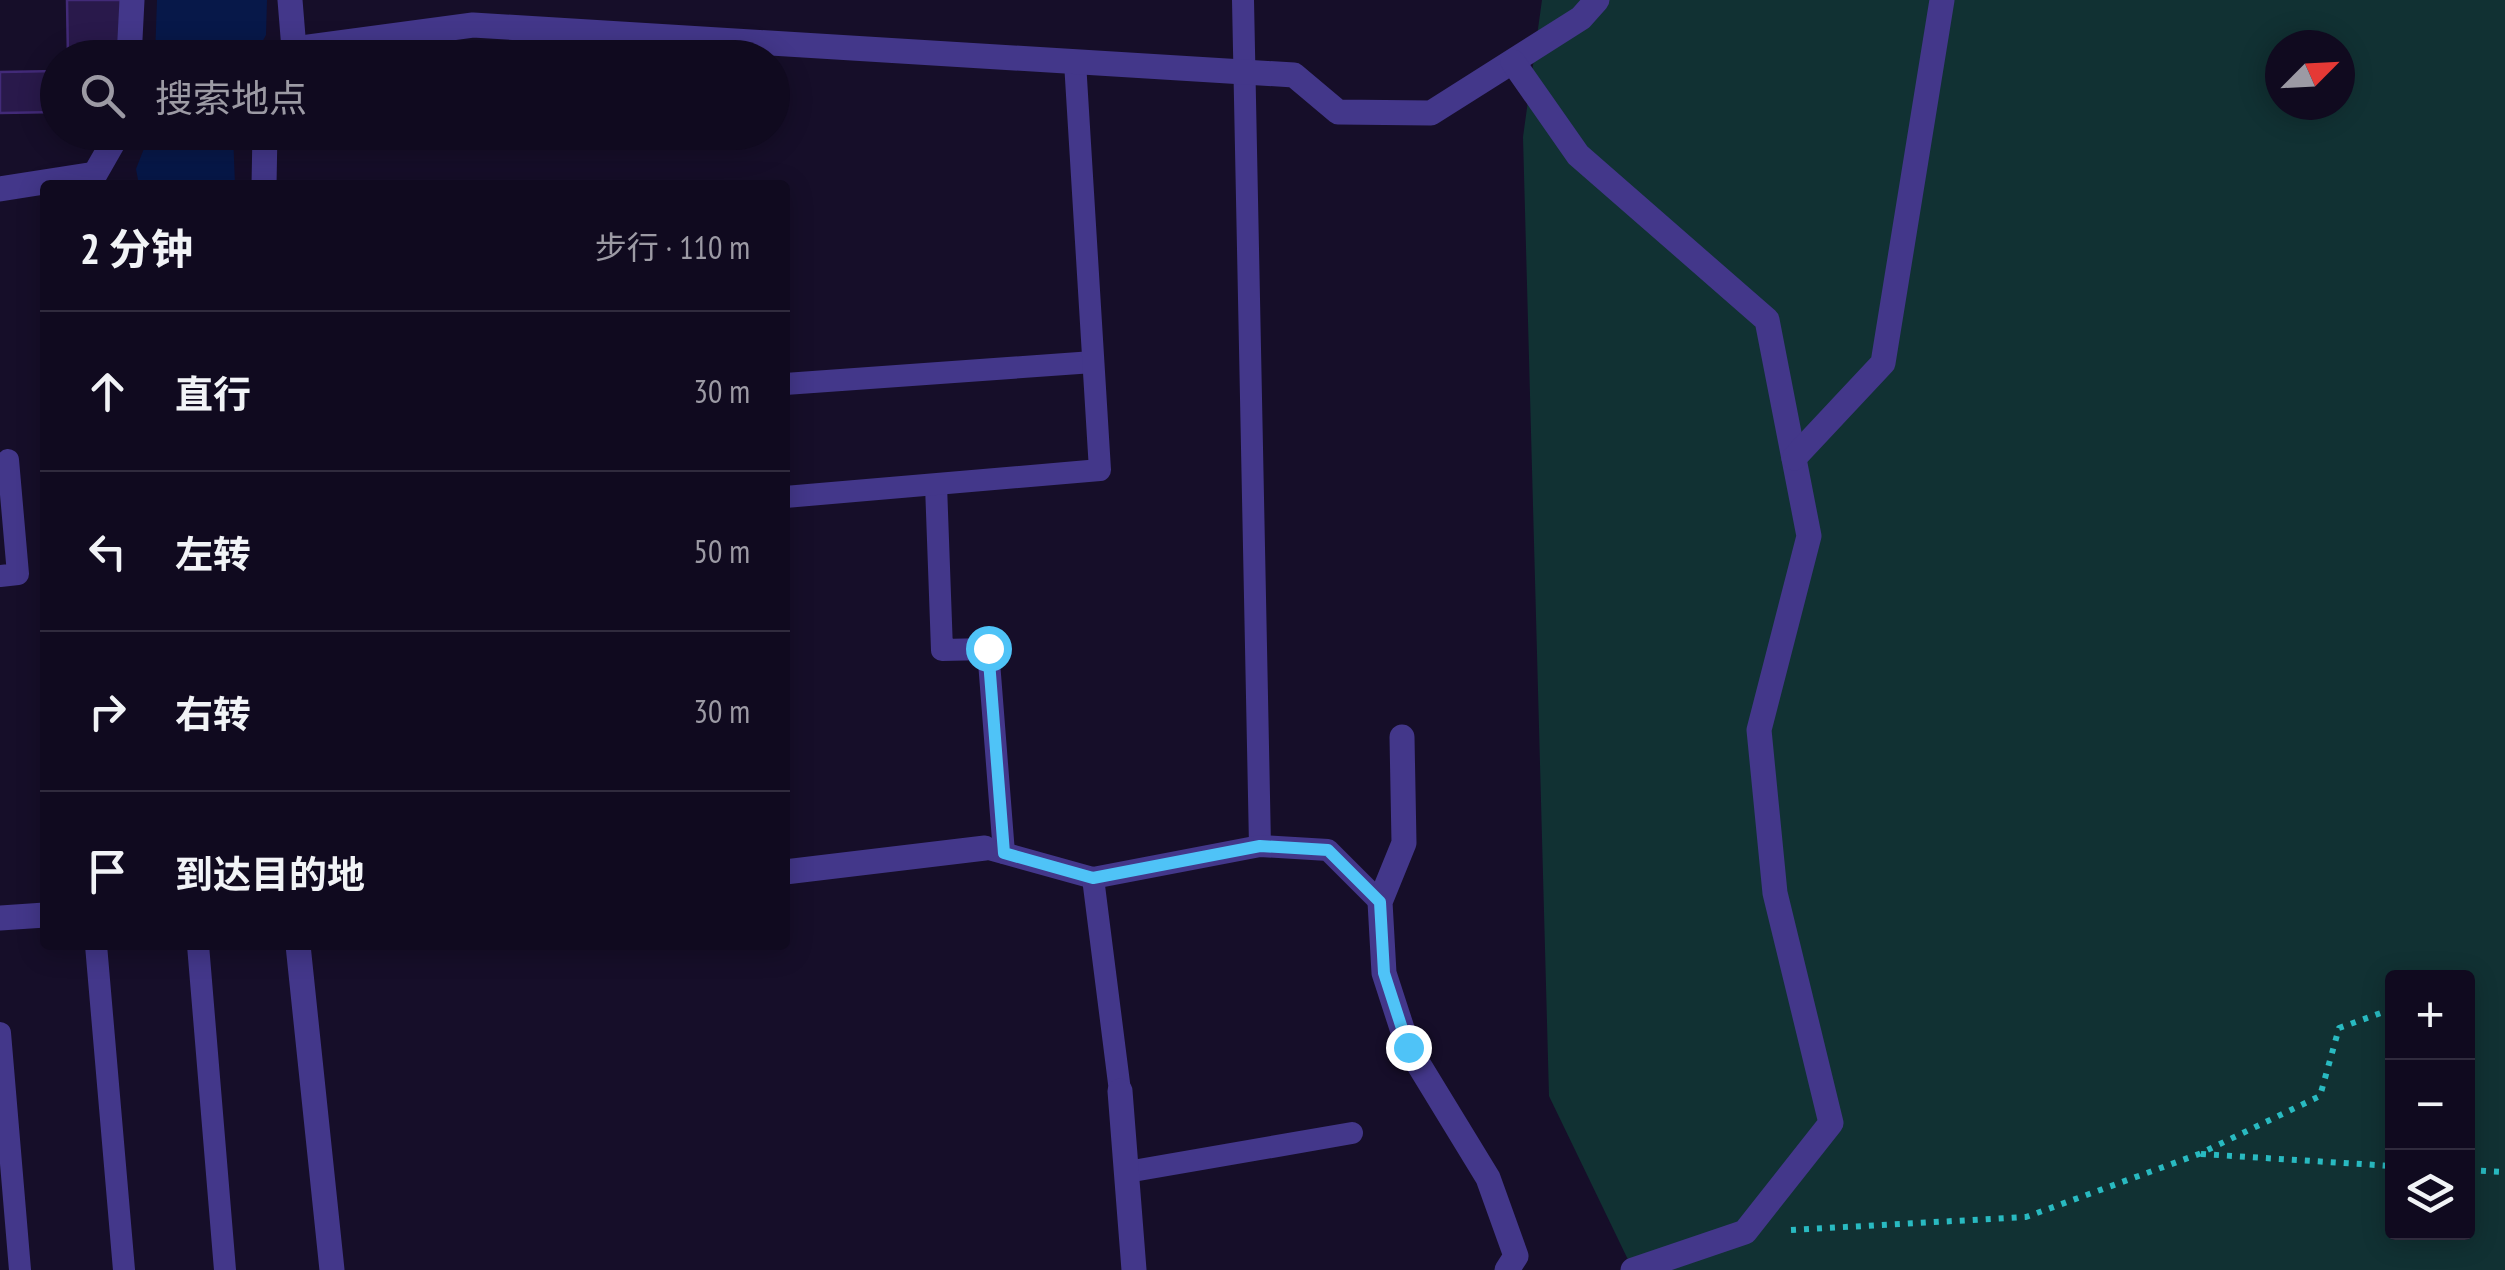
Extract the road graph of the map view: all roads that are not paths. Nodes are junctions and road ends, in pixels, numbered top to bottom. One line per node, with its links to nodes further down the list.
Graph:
1 (132, 0): 6 (street)
2 (290, 0): 7 (street)
3 (1243, 0): 13 (lane)
4 (1597, 0): 12 (street)
5 (1942, 0): 22 (street)
6 (130, 40)
7 (291, 40)
8 (376, 40): 9 (street)
9 (718, 40)
10 (790, 44): 11 (street)
11 (1075, 62): 13 (street); 20 (lane)
12 (1512, 62): 13 (street); 22 (street)
13 (1246, 72): 28 (lane)
14 (108, 150): 16 (street)
15 (265, 150): 17 (street)
16 (57, 180)
17 (264, 180)
18 (40, 183): 19 (street)
19 (0, 189)
20 (1093, 362): 21 (lane); 24 (lane)
21 (790, 384)
22 (1794, 458): 48 (street)
23 (8, 460): 26 (lane)
24 (936, 485): 25 (lane); 29 (lane)
25 (790, 497)
26 (0, 576)
27 (1402, 737): 32 (street)
28 (1260, 846): 31 (lane); 32 (lane)
29 (994, 851): 30 (street); 31 (lane)
30 (790, 871)
31 (1093, 878): 39 (lane)
32 (1380, 902): 47 (street)
33 (40, 915): 34 (street)
34 (0, 918)
35 (96, 950): 43 (lane)
36 (198, 950): 44 (lane)
37 (299, 950): 45 (street)
38 (0, 1033): 42 (lane)
39 (1120, 1091): 41 (street)
40 (1352, 1133): 41 (lane)
41 (1126, 1172): 46 (street)
42 (20, 1270)
43 (124, 1270)
44 (225, 1270)
45 (332, 1270)
46 (1134, 1270)
47 (1506, 1270)
48 (1633, 1270)

